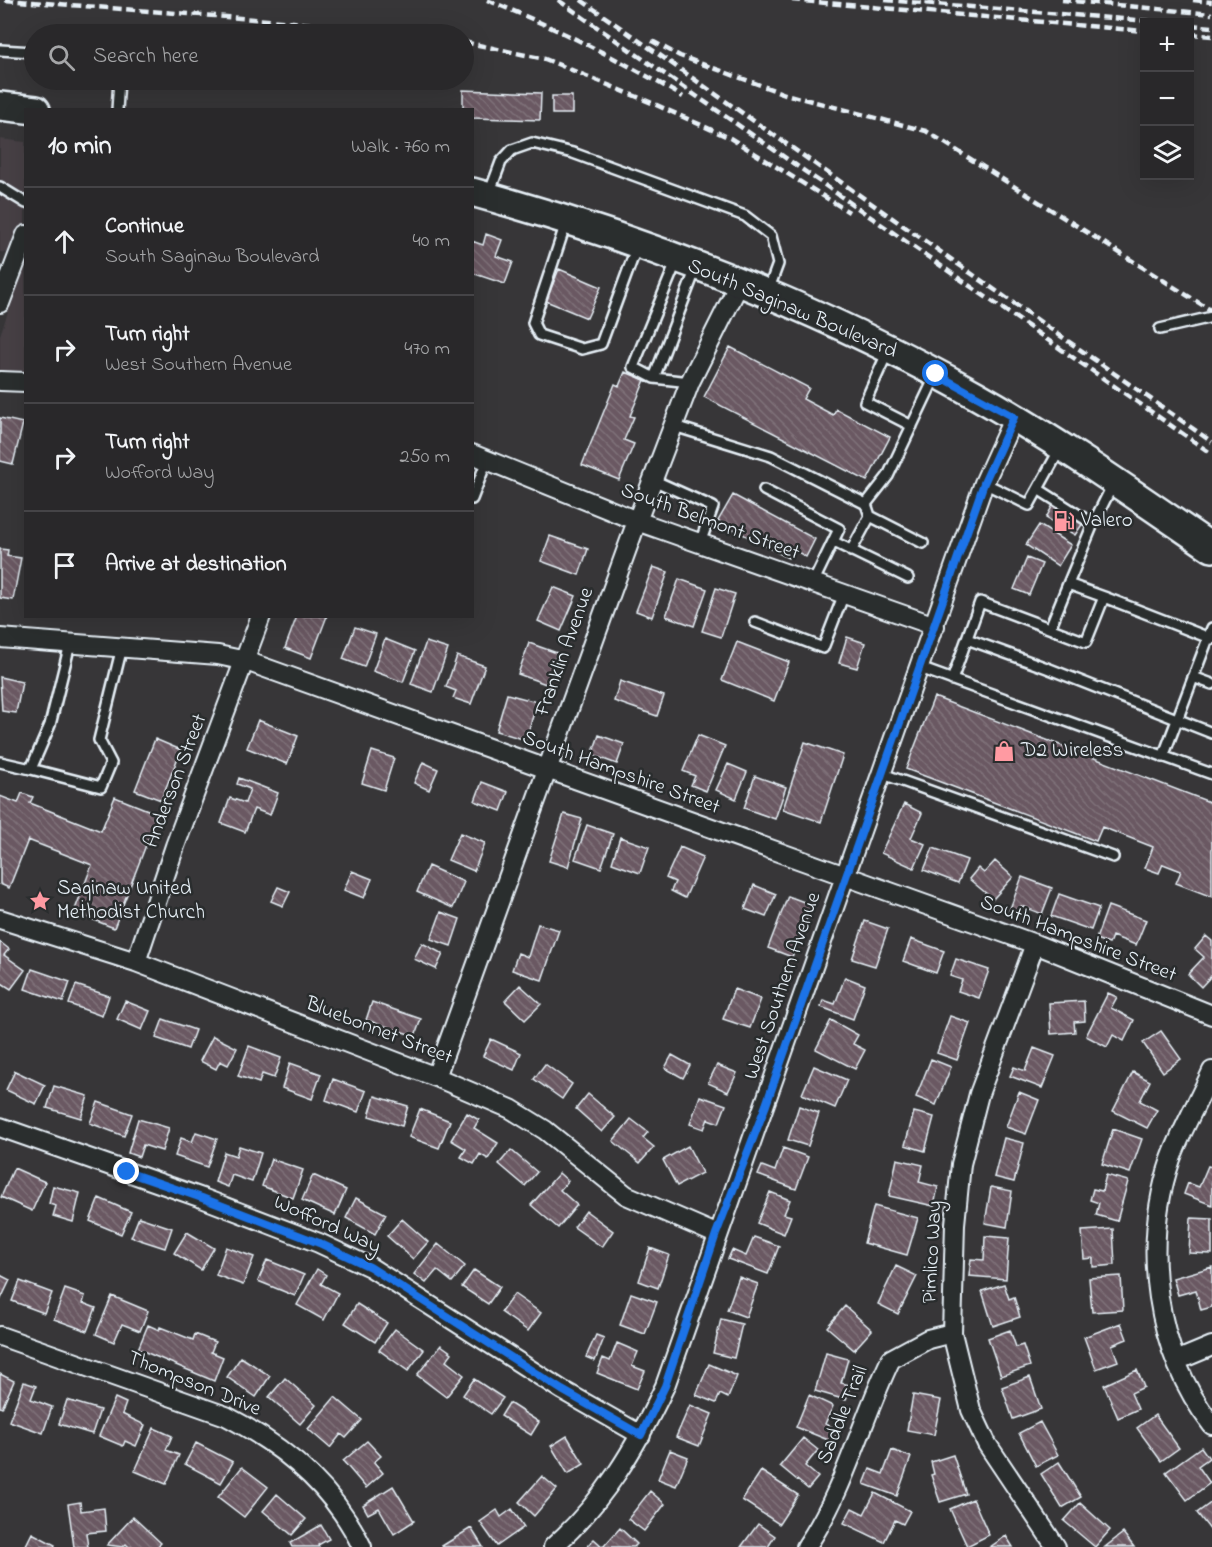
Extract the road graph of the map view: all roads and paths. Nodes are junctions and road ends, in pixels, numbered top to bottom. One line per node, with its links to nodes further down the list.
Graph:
1 (0, 50): 2 (lane)
2 (24, 51)
3 (118, 90): 5 (lane)
4 (0, 106): 6 (main road)
5 (117, 108)
6 (24, 109)
7 (0, 186): 9 (lane)
8 (480, 194): 10 (main road, South Saginaw Boulevard); 15 (lane)
9 (24, 201)
10 (566, 221): 12 (main road, South Saginaw Boulevard); 12 (lane)
11 (24, 239): 16 (street)
12 (636, 246): 13 (main road, South Saginaw Boulevard)
13 (686, 263): 14 (main road, South Saginaw Boulevard); 21 (lane); 21 (lane)
14 (739, 284): 15 (main road, South Saginaw Boulevard); 24 (street, Franklin Avenue)
15 (766, 295): 19 (main road, South Saginaw Boulevard)
16 (0, 303)
17 (1212, 317): 18 (lane)
18 (1160, 329)
19 (889, 350): 20 (main road, South Saginaw Boulevard); 27 (lane)
20 (936, 374): 25 (main road, South Saginaw Boulevard); 27 (lane)
21 (654, 378): 24 (lane)
22 (0, 381): 23 (street)
23 (24, 382)
24 (690, 382): 26 (street, Franklin Avenue)
25 (1014, 417): 28 (main road, South Saginaw Boulevard); 32 (street, West Southern Avenue)
26 (674, 426): 30 (street, Franklin Avenue); 36 (lane)
27 (912, 426): 36 (lane)
28 (1061, 446): 31 (main road, South Saginaw Boulevard); 34 (lane)
29 (479, 457): 33 (lane); 38 (street, South Belmont Street)
30 (652, 480): 38 (street, Franklin Avenue); 41 (lane)
31 (1114, 481): 39 (lane); 43 (main road, South Saginaw Boulevard)
32 (984, 483): 34 (lane); 52 (street, West Southern Avenue)
33 (474, 487)
34 (1038, 489): 39 (lane)
35 (764, 490): 40 (lane)
36 (866, 504): 37 (lane)
37 (870, 516): 42 (lane); 44 (lane)
38 (637, 520): 41 (street, South Belmont Street); 69 (street, Franklin Avenue)
39 (1092, 524): 47 (lane)
40 (834, 542): 44 (lane); 46 (lane)
41 (700, 543): 46 (street, South Belmont Street)
42 (923, 543)
43 (1212, 548)
44 (851, 550): 45 (lane)
45 (908, 578)
46 (813, 583): 48 (street, South Belmont Street)
47 (1068, 584): 49 (lane); 53 (lane)
48 (844, 594): 51 (lane); 52 (street, South Belmont Street)
49 (1104, 597): 53 (lane); 54 (lane)
50 (260, 618): 59 (street, Anderson Street)
51 (755, 622)
52 (935, 626): 60 (street, West Southern Avenue)
53 (1050, 628): 56 (lane)
54 (1211, 634): 61 (lane)
55 (0, 638): 57 (street, South Hampshire Street)
56 (967, 639): 62 (lane); 64 (lane)
57 (70, 644): 58 (street, South Hampshire Street); 68 (lane)
58 (122, 647): 59 (street, South Hampshire Street); 68 (lane)
59 (246, 661): 69 (street, South Hampshire Street); 76 (street, Anderson Street)
60 (920, 668): 62 (lane); 70 (street, West Southern Avenue)
61 (1193, 677): 63 (lane); 64 (lane)
62 (952, 680): 66 (lane)
63 (1212, 684)
64 (1177, 719): 65 (lane); 66 (lane)
65 (1212, 733)
66 (1163, 757): 71 (lane)
67 (0, 762): 68 (lane)
68 (31, 769)
69 (546, 771): 73 (street, South Hampshire Street); 79 (street, Franklin Avenue)
70 (883, 774): 72 (lane); 73 (street, West Southern Avenue)
71 (1212, 774)
72 (1113, 857)
73 (844, 877): 75 (street, South Hampshire Street); 81 (street, West Southern Avenue)
74 (0, 919): 76 (street, Bluebonnet Street)
75 (1035, 944): 77 (street, South Hampshire Street); 82 (street, Pimlico Way)
76 (136, 962): 79 (street, Bluebonnet Street)
77 (1212, 1015)
78 (1212, 1071): 85 (street)
79 (436, 1077): 81 (street, Bluebonnet Street)
80 (0, 1127): 87 (street, Wofford Way)
81 (716, 1234): 87 (street, West Southern Avenue)
82 (952, 1333): 90 (street, Saddle Trail); 91 (street, Pimlico Way)
83 (0, 1336): 88 (street, Thompson Drive)
84 (1212, 1346): 85 (street)
85 (1176, 1361): 86 (street)
86 (1212, 1425)
87 (641, 1435): 89 (street, West Southern Avenue)
88 (362, 1547)
89 (553, 1547)
90 (806, 1547)
91 (1056, 1547)

